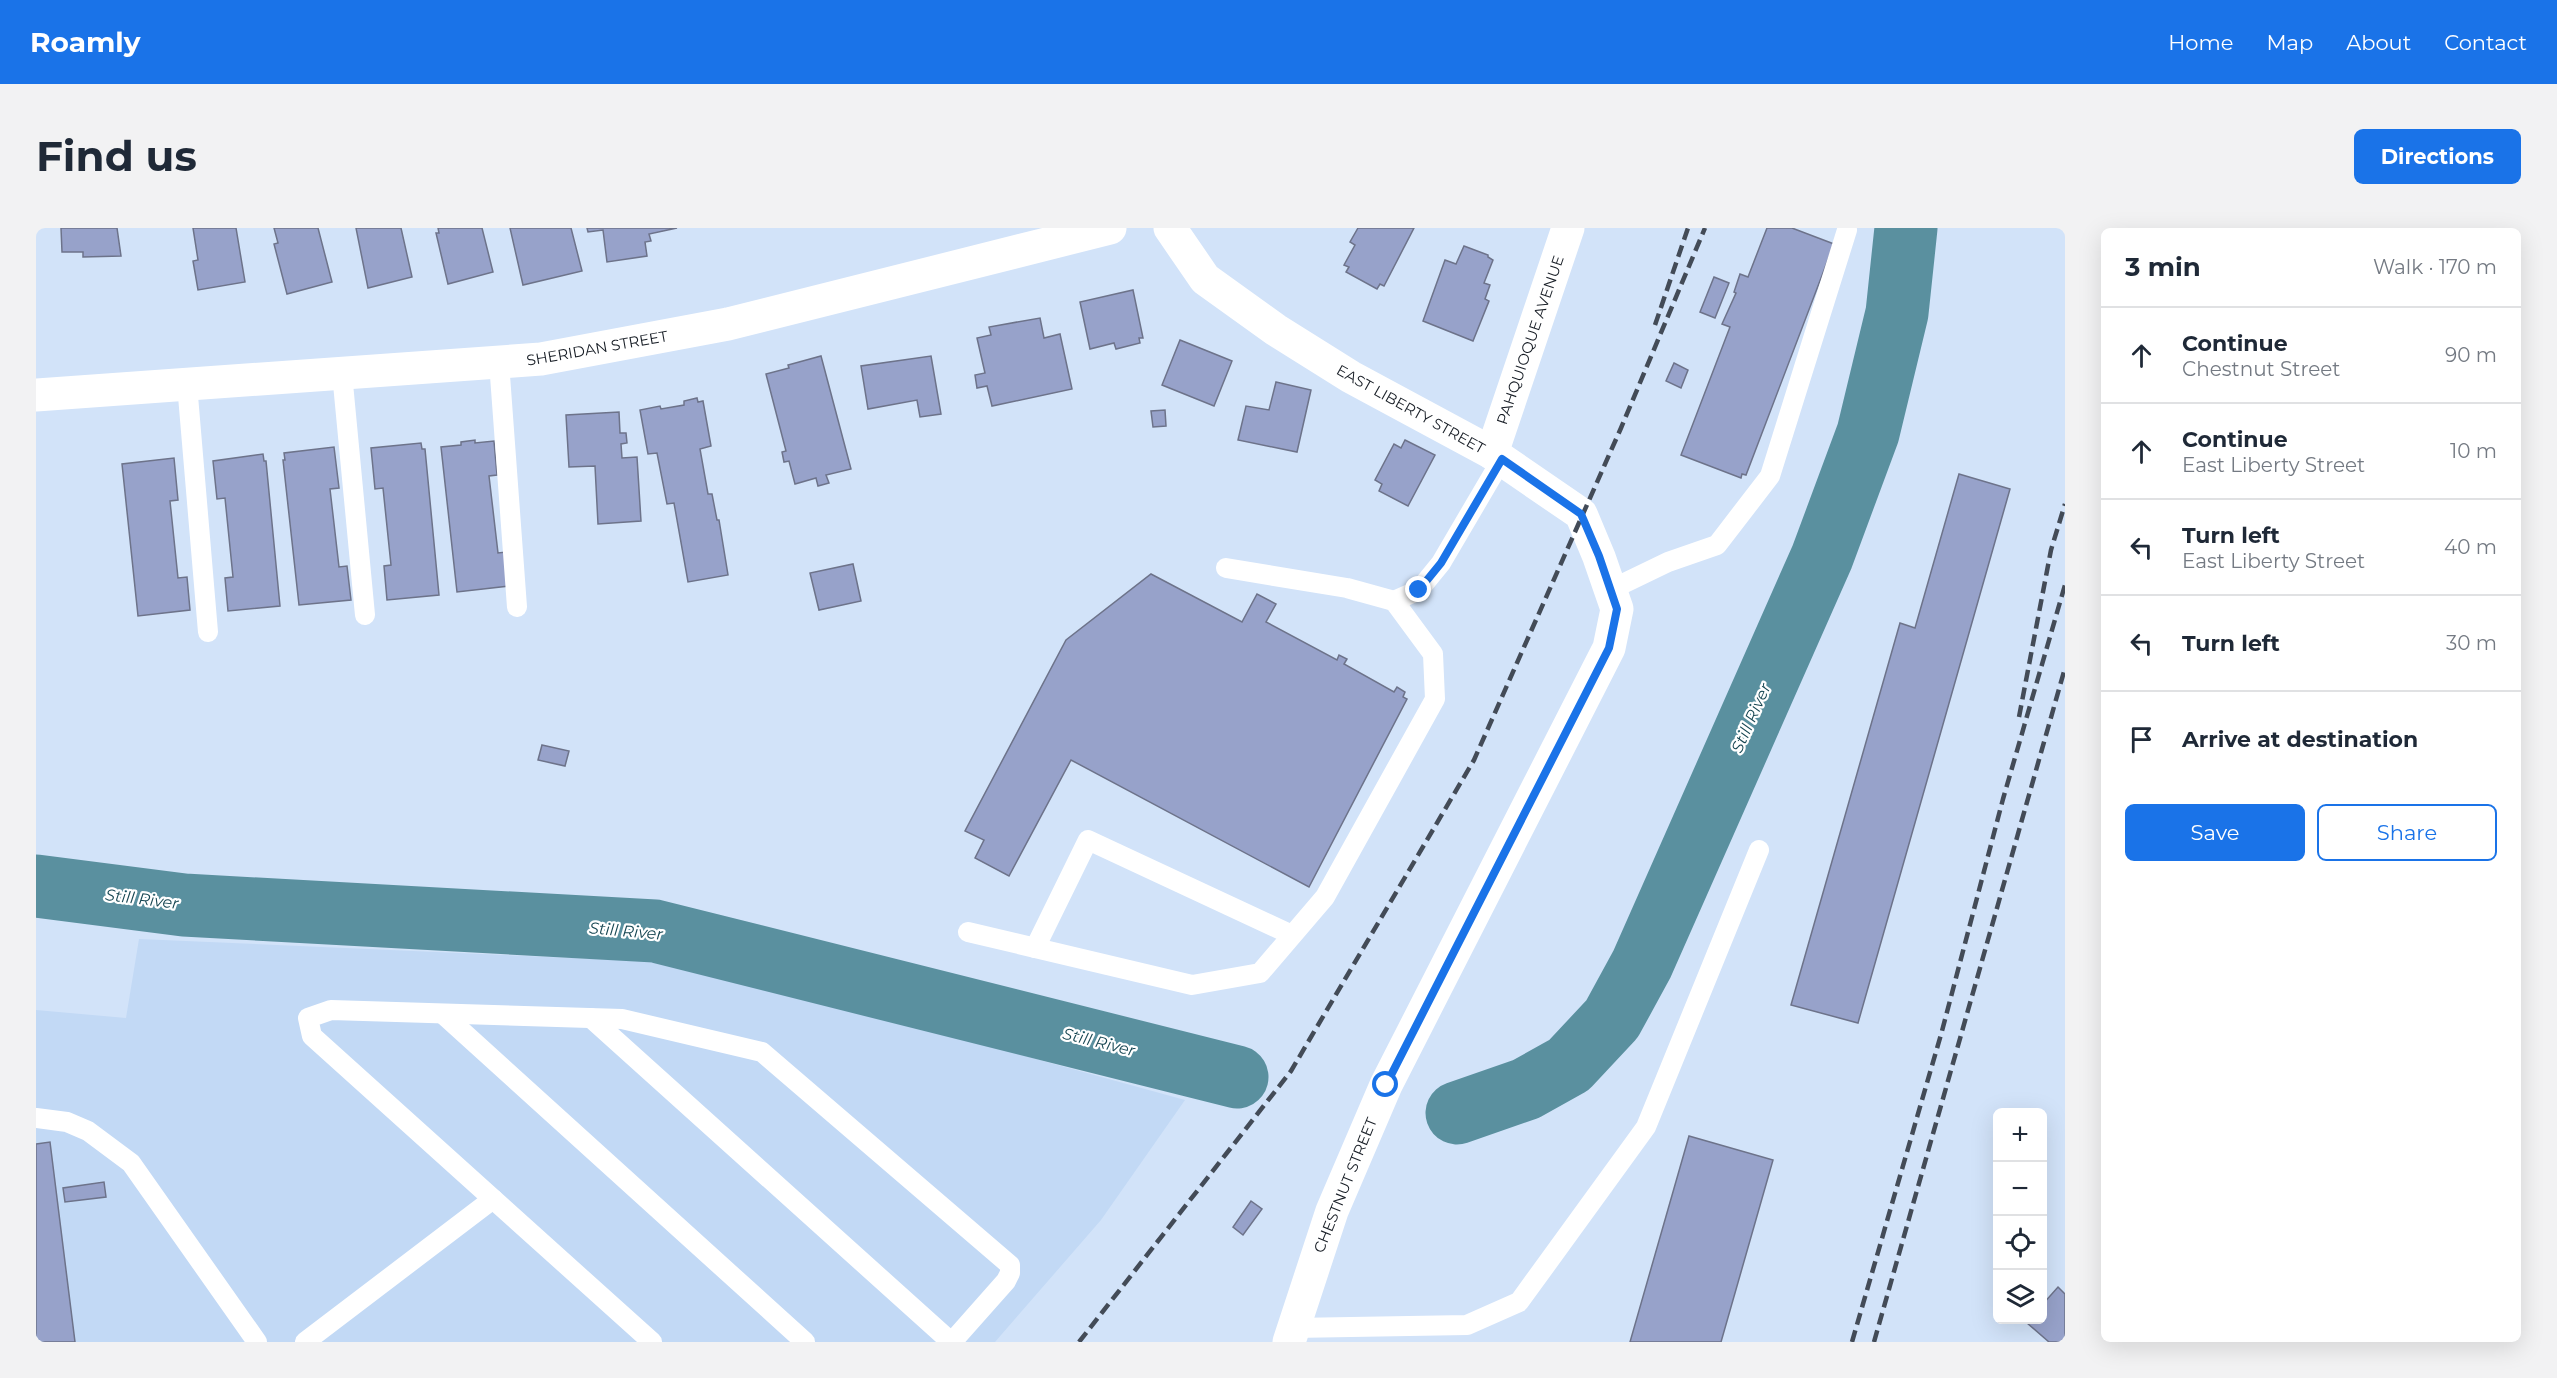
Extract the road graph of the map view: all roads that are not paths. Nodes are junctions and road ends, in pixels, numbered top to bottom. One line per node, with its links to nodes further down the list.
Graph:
1 (1110, 228): 5 (street, SHERIDAN STREET)
2 (1170, 228): 9 (street, EAST LIBERTY STREET)
3 (1568, 228): 9 (street, PAHQUIOQUE AVENUE)
4 (1847, 230): 11 (lane)
5 (499, 362): 6 (street, SHERIDAN STREET); 13 (lane)
6 (342, 374): 7 (street, SHERIDAN STREET); 14 (lane)
7 (187, 384): 8 (street, SHERIDAN STREET); 15 (lane)
8 (36, 395)
9 (1497, 456): 11 (street, EAST LIBERTY STREET); 12 (lane)
10 (1226, 568): 12 (lane)
11 (1610, 590): 16 (street, EAST LIBERTY STREET)
12 (1394, 601): 19 (lane)
13 (517, 607)
14 (364, 615)
15 (208, 632)
16 (1609, 648): 25 (street, CHESTNUT STREET)
17 (1759, 850): 25 (lane)
18 (968, 932): 20 (lane)
19 (1292, 935): 20 (lane); 20 (lane)
20 (1035, 948)
21 (443, 1014): 22 (lane); 24 (lane); 29 (lane)
22 (591, 1018): 30 (lane); 30 (lane)
23 (36, 1118): 26 (lane)
24 (493, 1199): 27 (lane); 28 (lane)
25 (1291, 1335)
26 (257, 1342)
27 (306, 1342)
28 (652, 1342)
29 (805, 1342)
30 (951, 1342)

